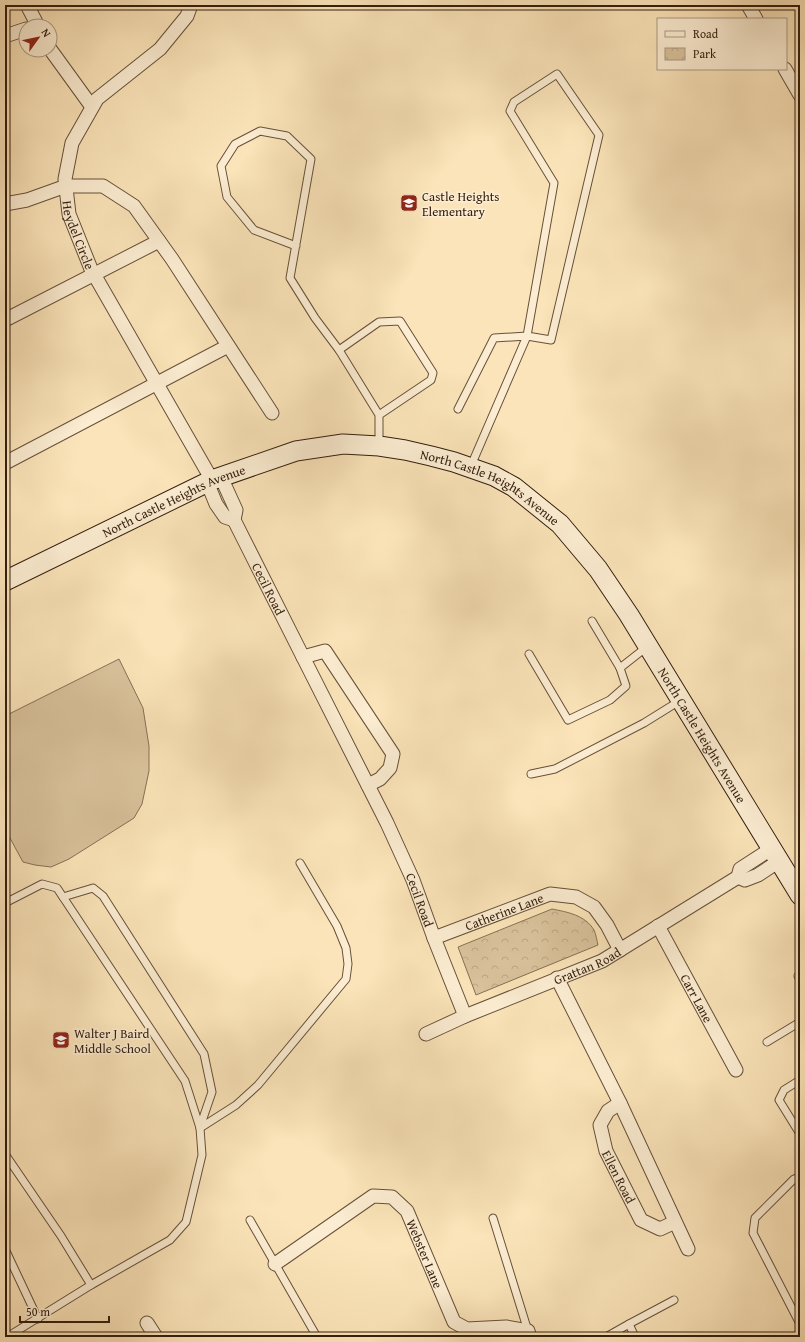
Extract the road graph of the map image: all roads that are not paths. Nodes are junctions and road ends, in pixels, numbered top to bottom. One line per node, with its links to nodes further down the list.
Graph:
1 (27, 5): 3 (street)
2 (191, 5): 9 (street, Heydel Circle)
3 (31, 18)
4 (18, 32): 5 (street)
5 (5, 36)
6 (57, 58): 9 (street)
7 (786, 70): 8 (street)
8 (800, 95)
9 (92, 107): 10 (street, Heydel Circle)
10 (66, 186): 11 (street); 12 (street); 14 (street, Heydel Circle)
11 (5, 204)
12 (158, 240): 14 (street); 17 (street)
13 (296, 246): 13 (lane); 18 (lane)
14 (94, 274): 15 (street); 19 (street, Heydel Circle)
15 (5, 320)
16 (527, 336): 16 (lane); 20 (lane); 25 (lane)
17 (228, 346): 19 (street); 21 (street)
18 (340, 350): 22 (lane); 22 (lane)
19 (157, 384): 24 (street); 26 (street, Heydel Circle)
20 (458, 409)
21 (272, 413)
22 (379, 414): 23 (lane)
23 (379, 446): 25 (street, North Castle Heights Avenue); 26 (street, North Castle Heights Avenue)
24 (5, 463)
25 (470, 468): 30 (street, North Castle Heights Avenue)
26 (213, 479): 27 (street, Heydel Circle); 28 (street, North Castle Heights Avenue)
27 (234, 520): 32 (street, Cecil Road)
28 (5, 581)
29 (592, 621): 33 (lane)
30 (648, 646): 33 (lane); 34 (street, North Castle Heights Avenue)
31 (529, 654): 33 (lane)
32 (302, 657): 36 (street, Cecil Road); 36 (street)
33 (620, 668)
34 (681, 700): 35 (lane); 37 (street, North Castle Heights Avenue)
35 (531, 774)
36 (368, 785): 43 (street, Cecil Road)
37 (775, 855): 39 (street, North Castle Heights Avenue); 42 (street, Grattan Road)
38 (300, 863): 53 (lane)
39 (800, 894)
40 (64, 897): 41 (lane); 53 (lane); 53 (lane)
41 (5, 903)
42 (658, 926): 44 (street, Grattan Road); 50 (street, Carr Lane)
43 (434, 938): 44 (street, Catherine Lane); 46 (street, Cecil Road)
44 (620, 950): 45 (street, Grattan Road)
45 (557, 978): 46 (street, Grattan Road); 52 (street)
46 (465, 1016): 48 (street, Grattan Road)
47 (800, 1022): 49 (lane)
48 (426, 1034)
49 (767, 1042)
50 (736, 1070)
51 (800, 1080): 54 (lane)
52 (620, 1103): 59 (street); 59 (street, Ellen Road)
53 (200, 1128): 63 (lane)
54 (800, 1134)
55 (5, 1154): 63 (lane)
56 (800, 1177): 68 (lane)
57 (493, 1218): 69 (lane)
58 (250, 1220): 62 (lane)
59 (675, 1222): 61 (street)
60 (5, 1249): 65 (lane)
61 (688, 1249)
62 (275, 1264): 69 (street, Webster Lane); 72 (lane)
63 (91, 1285): 65 (lane)
64 (674, 1300): 67 (lane)
65 (38, 1319): 70 (lane)
66 (147, 1323): 71 (street)
67 (629, 1324): 73 (lane); 74 (lane)
68 (800, 1324)
69 (529, 1334)
70 (7, 1337)
71 (156, 1337)
72 (317, 1337)
73 (606, 1337)
74 (635, 1337)

